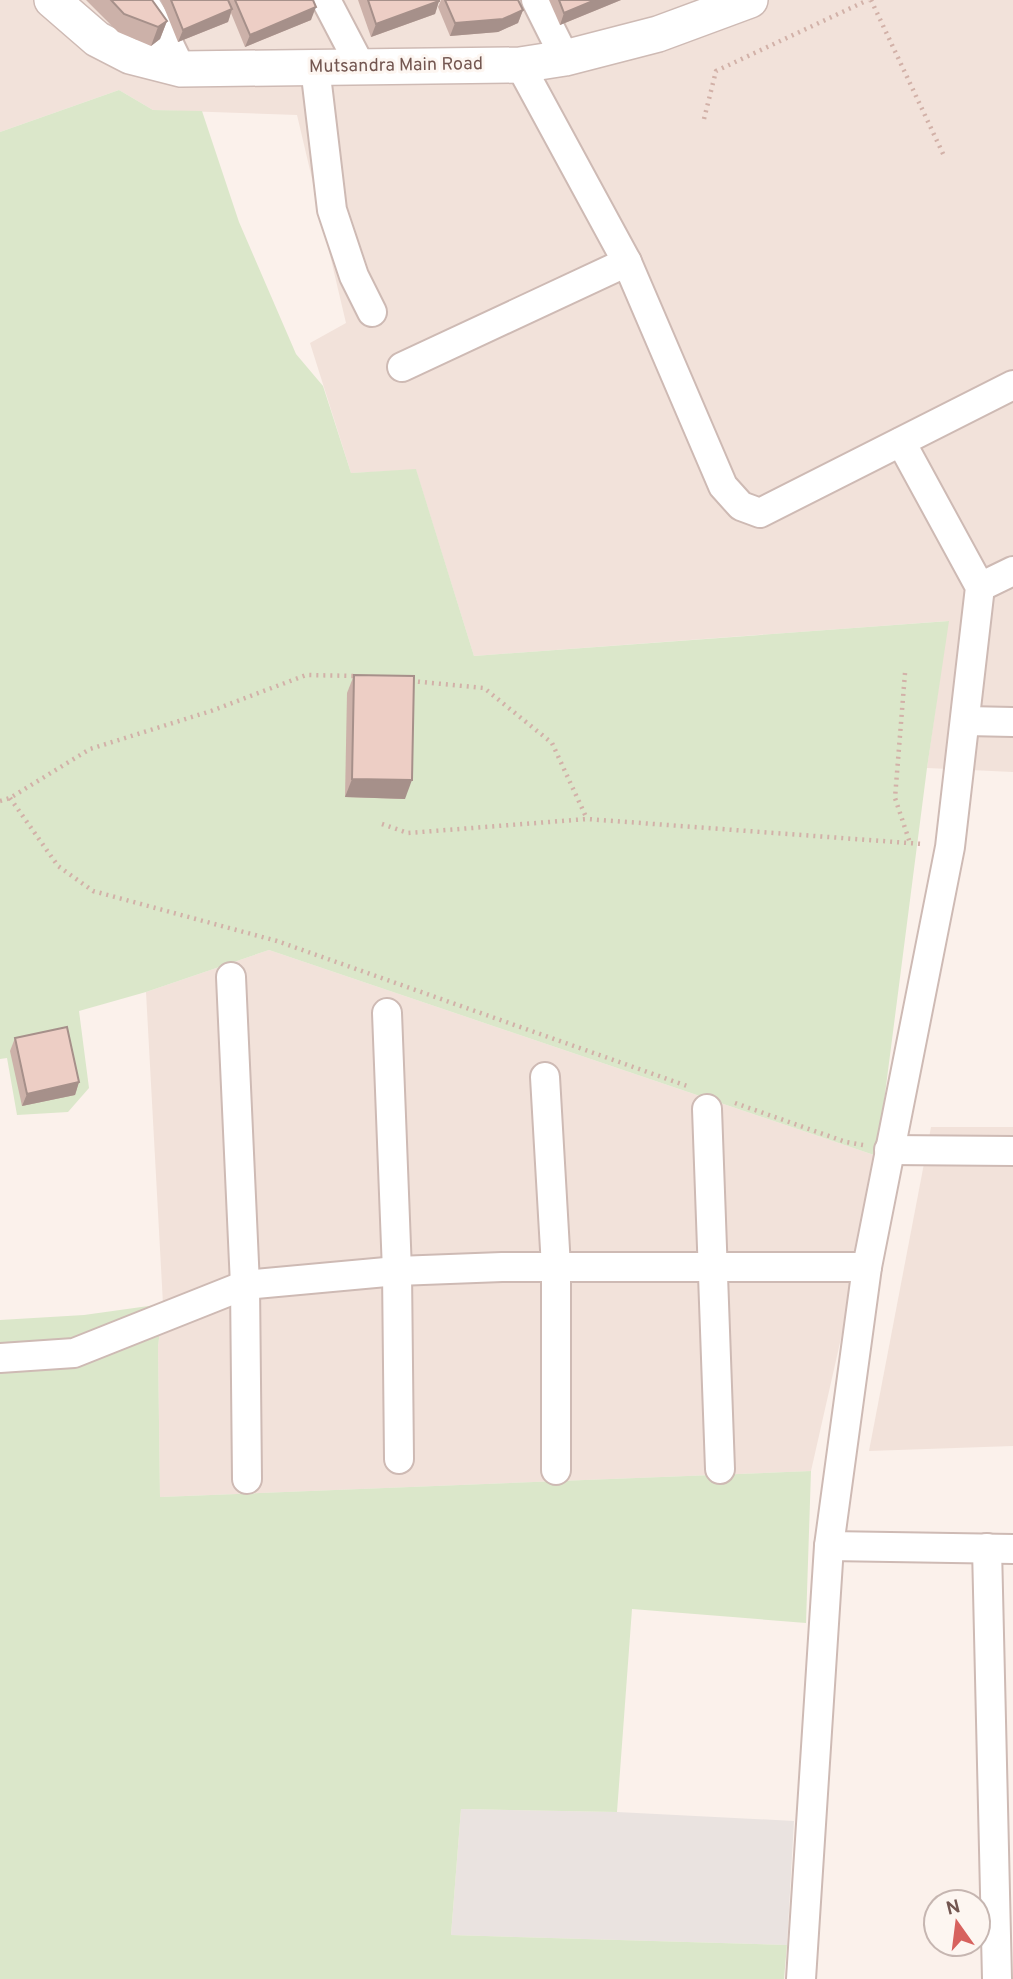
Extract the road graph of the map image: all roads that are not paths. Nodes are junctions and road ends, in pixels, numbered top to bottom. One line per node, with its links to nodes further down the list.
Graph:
1 (52, 0): 10 (street, Mutsandra Main Road)
2 (143, 0): 10 (street)
3 (326, 0): 9 (street)
4 (536, 0): 6 (street)
5 (747, 1): 6 (street, Mutsandra Main Road)
6 (565, 58): 7 (street, Mutsandra Main Road)
7 (520, 65): 9 (street, Mutsandra Main Road); 11 (street)
8 (315, 67): 9 (street, Mutsandra Main Road); 10 (street, Mutsandra Main Road); 12 (street)
9 (361, 67)
10 (181, 69)
11 (627, 262): 13 (street); 15 (street)
12 (372, 312)
13 (402, 367)
14 (1013, 385): 15 (street)
15 (901, 442): 17 (street)
16 (1013, 571): 17 (street)
17 (980, 587): 18 (street)
18 (966, 721): 19 (street); 24 (street)
19 (1013, 722)
20 (231, 977): 30 (street)
21 (387, 1013): 29 (street)
22 (545, 1077): 26 (street)
23 (710, 1099): 27 (street)
24 (889, 1150): 25 (street); 28 (street)
25 (1013, 1151)
26 (556, 1267): 27 (street); 29 (street); 34 (street)
27 (713, 1267): 28 (street); 33 (street)
28 (867, 1267): 36 (street)
29 (397, 1271): 30 (street); 32 (street)
30 (245, 1285): 31 (street); 35 (street)
31 (0, 1358)
32 (399, 1459)
33 (720, 1469)
34 (556, 1470)
35 (247, 1479)
36 (829, 1546): 37 (street); 38 (street)
37 (1000, 1548): 39 (street)
38 (801, 1979)
39 (997, 1979)

